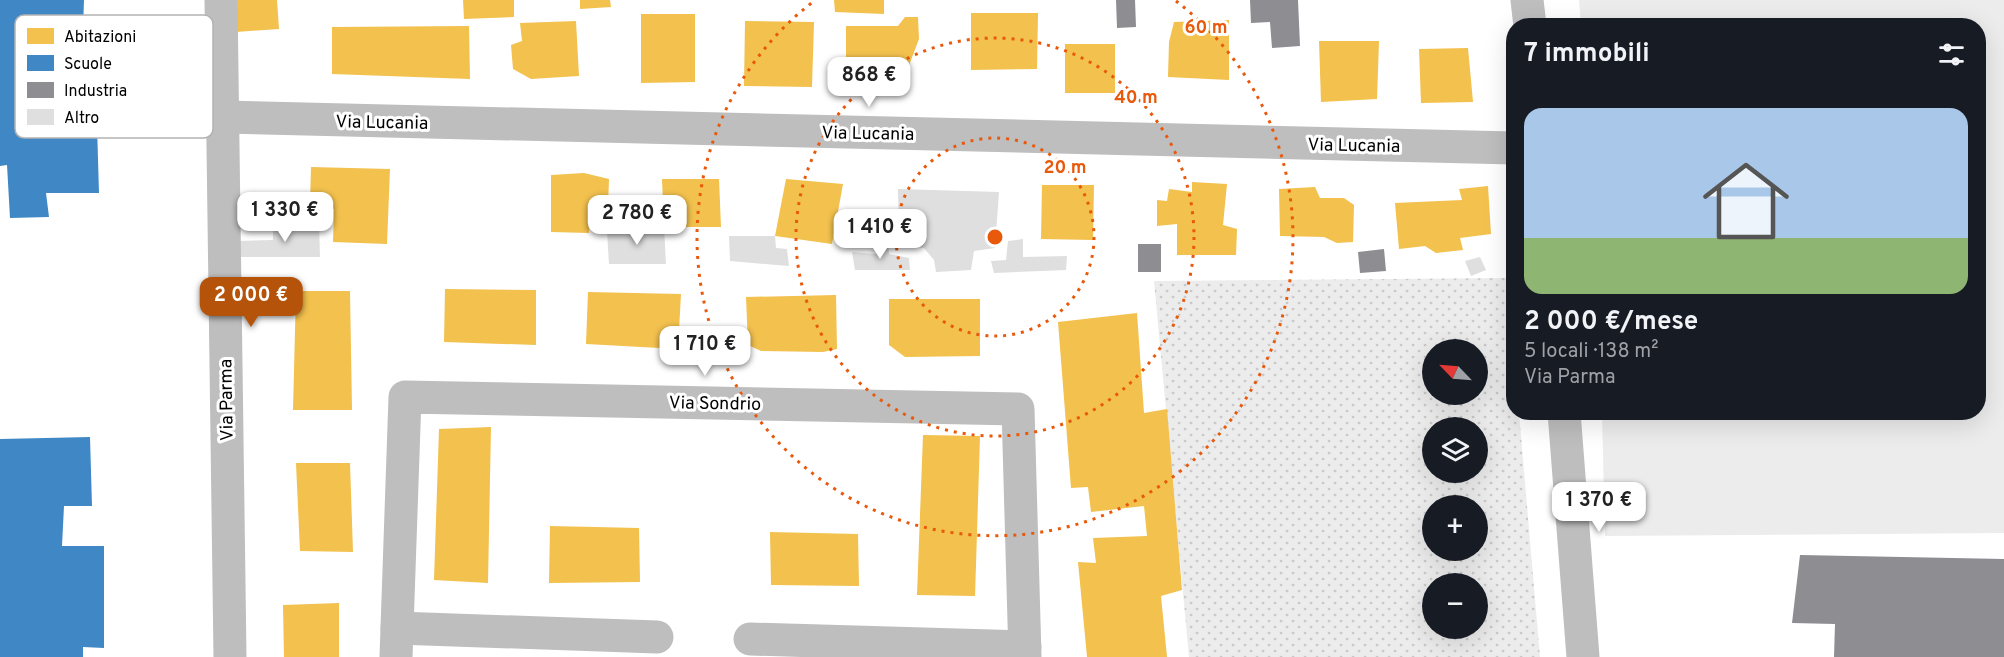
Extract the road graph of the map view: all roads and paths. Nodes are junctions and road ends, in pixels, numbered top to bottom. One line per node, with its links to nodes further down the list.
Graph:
1 (220, 0): 4 (street, Via Parma)
2 (1527, 0): 3 (street)
3 (1529, 18)
4 (222, 117): 5 (street, Via Lucania); 11 (street, Via Parma)
5 (1506, 148)
6 (1565, 420): 12 (street)
7 (657, 637): 9 (street, Via Sondrio)
8 (750, 639): 10 (street, Via Sondrio)
9 (397, 643): 10 (street, Via Sondrio)
10 (1025, 652)
11 (230, 657)
12 (1583, 657)

